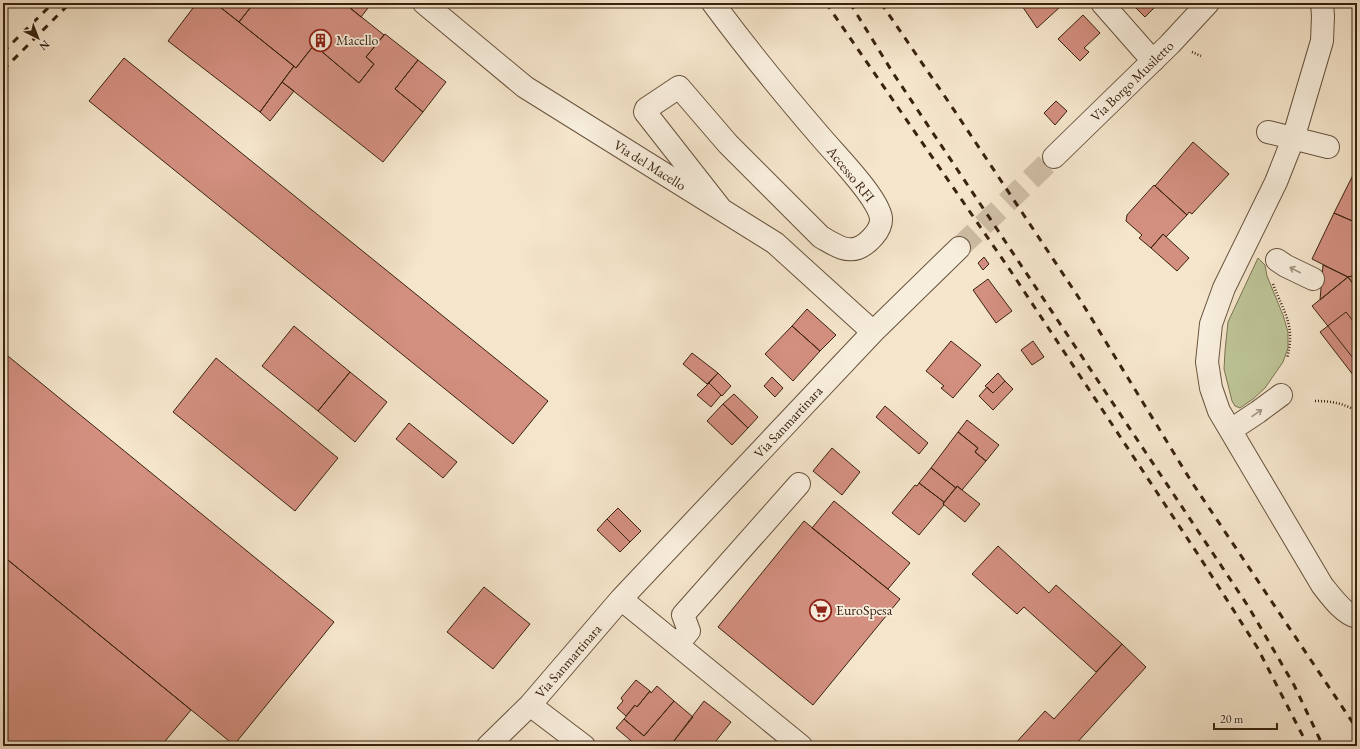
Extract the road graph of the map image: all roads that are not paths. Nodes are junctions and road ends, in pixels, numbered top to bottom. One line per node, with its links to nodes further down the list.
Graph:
1 (424, 3): 11 (street, Via del Macello)
2 (713, 3): 11 (street, Accesso RFI)
3 (1102, 3): 6 (street)
4 (1208, 3): 6 (street, Via Borgo Musiletto)
5 (1322, 3): 8 (street)
6 (1153, 62): 10 (street, Via Borgo Musiletto)
7 (1268, 132): 8 (street)
8 (1293, 139): 9 (street); 17 (street)
9 (1328, 147)
10 (1054, 157)
11 (721, 209): 15 (street, Via del Macello)
12 (959, 248): 15 (street, Via Sanmartinara)
13 (1277, 260): 14 (street, one-way to 13)
14 (1313, 279)
15 (873, 332): 19 (street, Via Sanmartinara)
16 (1281, 395): 17 (street, one-way to 16)
17 (1231, 430): 20 (street)
18 (799, 484): 21 (street)
19 (622, 599): 21 (street); 22 (street, Via Sanmartinara)
20 (1357, 618)
21 (677, 645): 25 (street)
22 (530, 705): 23 (street, Via Sanmartinara); 24 (street, Via Sanmartinara)
23 (488, 746)
24 (584, 746)
25 (801, 746)

